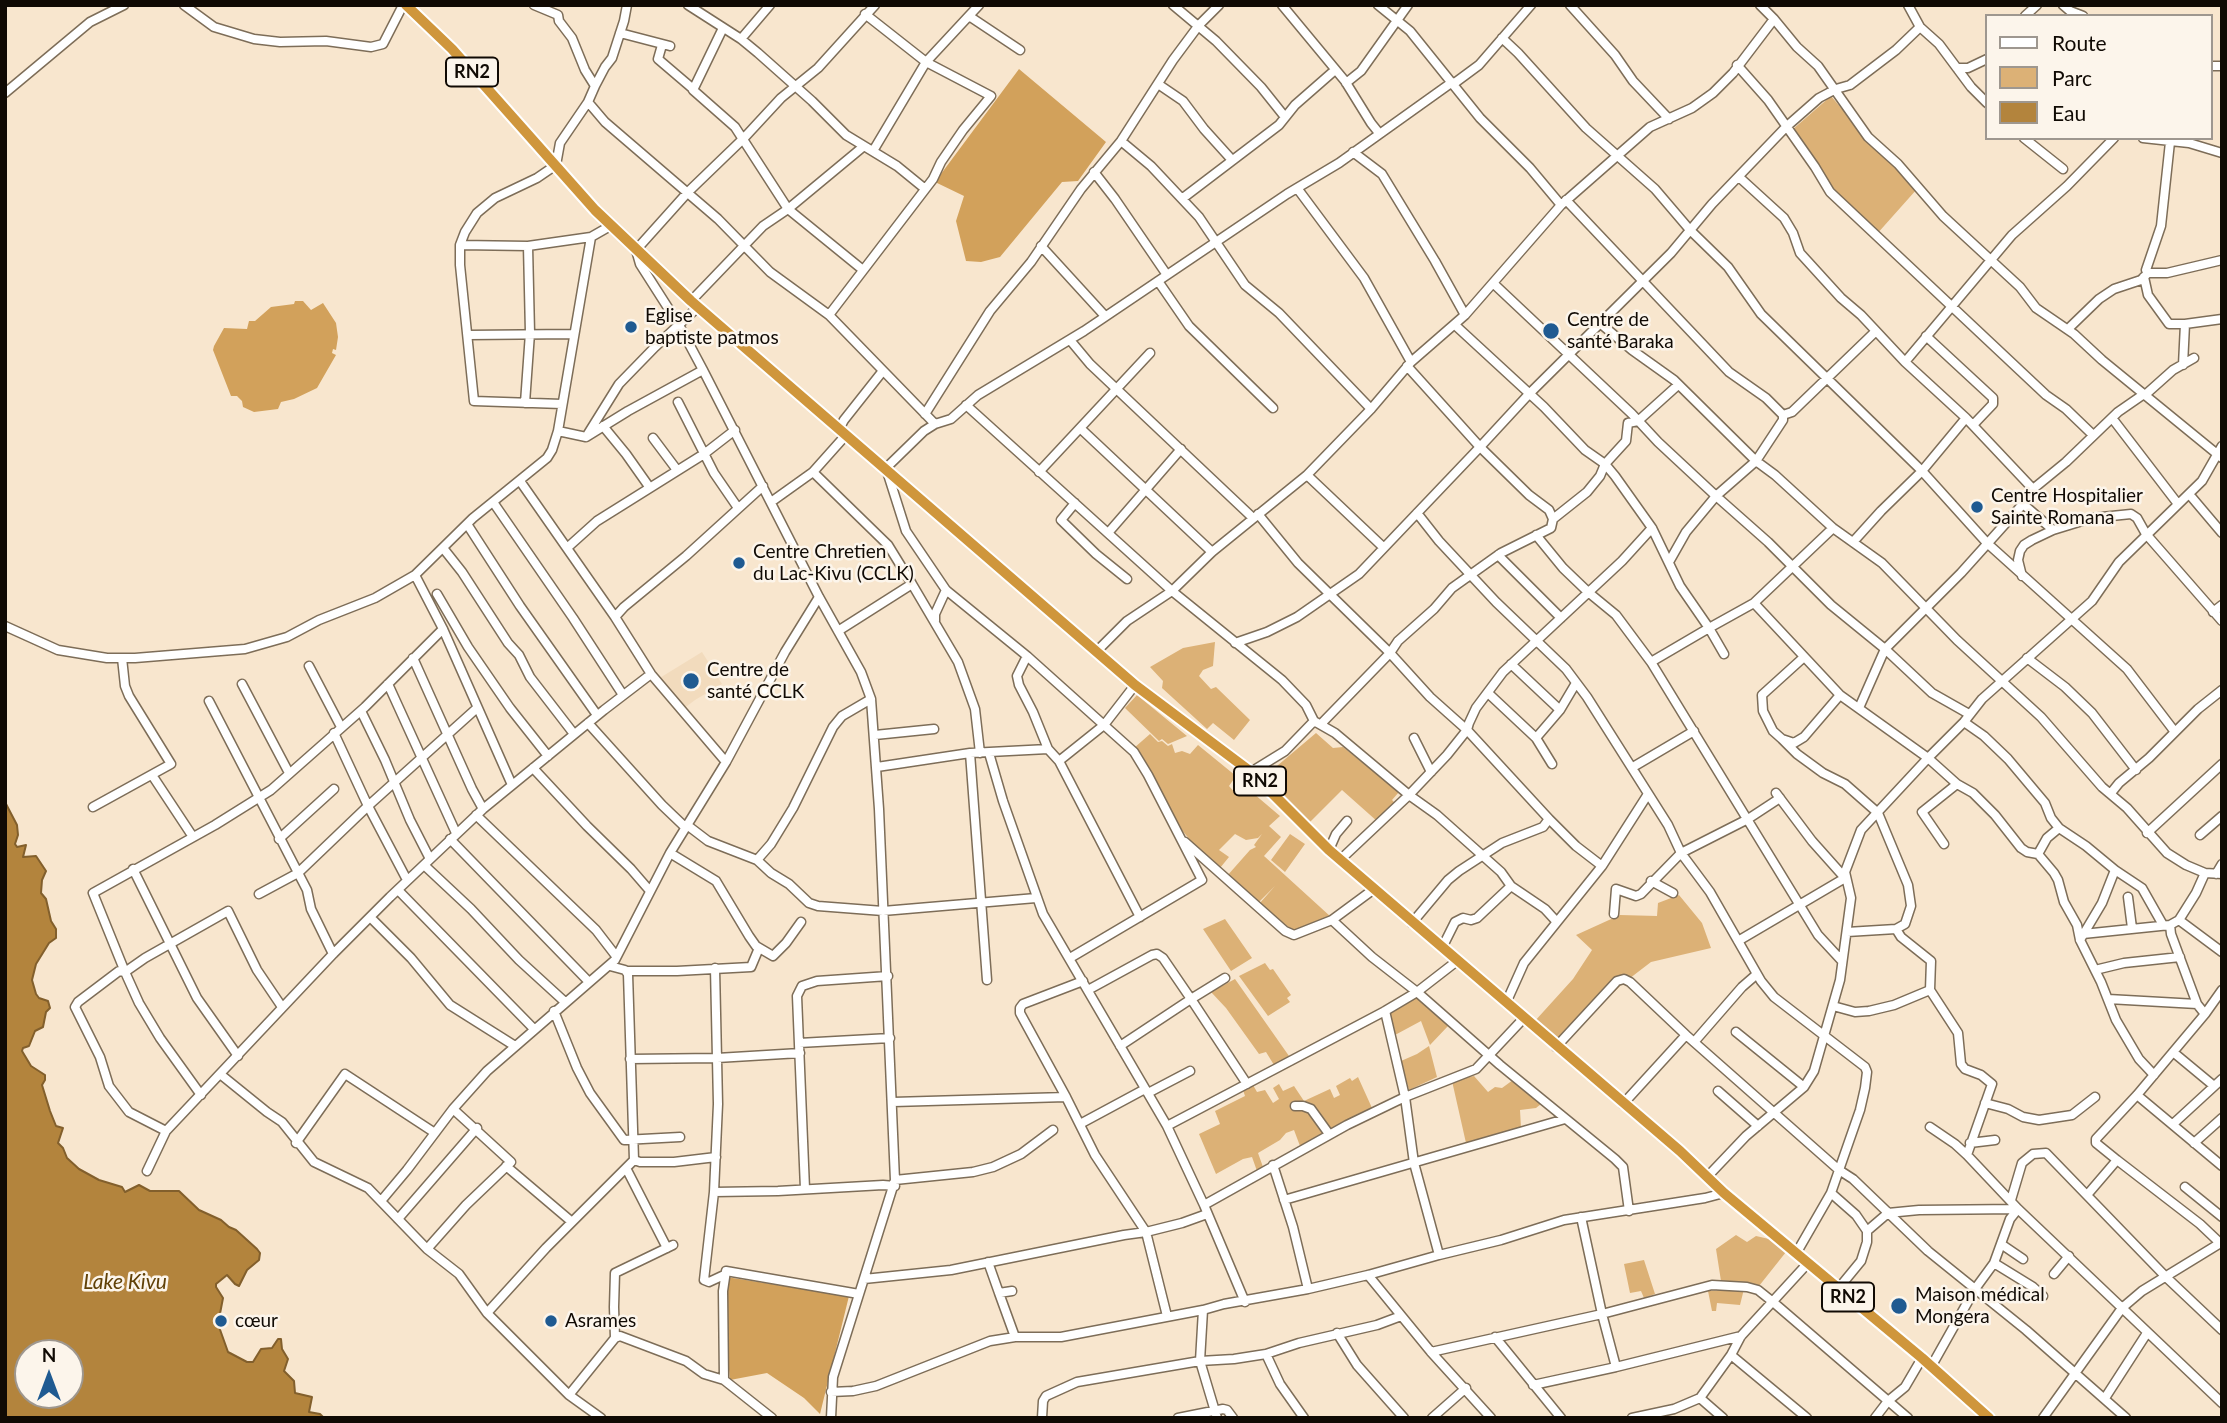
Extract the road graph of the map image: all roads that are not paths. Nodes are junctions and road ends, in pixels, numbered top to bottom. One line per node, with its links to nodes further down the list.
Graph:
1 (124, 5): 44 (street)
2 (184, 5): 3 (street)
3 (404, 5): 62 (highway, RN2)
4 (534, 5): 40 (street)
5 (627, 5): 28 (street)
6 (770, 5): 30 (street)
7 (875, 5): 20 (street)
8 (979, 5): 22 (street)
9 (1173, 5): 25 (street)
10 (1219, 5): 25 (street)
11 (1282, 5): 36 (street)
12 (1378, 5): 24 (street)
13 (1408, 5): 24 (street)
14 (1531, 5): 29 (street)
15 (1570, 5): 48 (street)
16 (1760, 5): 23 (street)
17 (1908, 5): 26 (street)
18 (2063, 5): 21 (street)
19 (693, 7): 27 (street)
20 (865, 14): 33 (street); 41 (street)
21 (2078, 14)
22 (969, 16): 31 (street); 33 (street)
23 (1774, 19): 34 (street); 43 (street)
24 (1398, 21): 37 (street); 38 (street)
25 (1199, 25): 39 (street); 47 (street)
26 (1920, 27): 35 (street); 43 (street)
27 (723, 28): 30 (street); 42 (street)
28 (620, 33): 40 (street); 42 (street)
29 (1502, 38): 38 (street); 60 (street)
30 (741, 39): 41 (street)
31 (1020, 50)
32 (1986, 59): 35 (street)
33 (926, 62): 57 (street); 66 (street)
34 (1737, 65): 48 (street); 49 (street)
35 (1957, 68): 46 (street)
36 (1335, 70): 37 (street); 47 (street)
37 (1346, 83): 50 (street)
38 (1451, 83): 50 (street); 70 (street)
39 (1158, 84): 55 (street); 61 (street)
40 (596, 86): 45 (street)
41 (794, 86): 51 (street); 56 (street)
42 (692, 88): 51 (street)
43 (1836, 89): 49 (street); 82 (street)
44 (5, 93)
45 (588, 102): 62 (street); 68 (street)
46 (1986, 102)
47 (1285, 117): 61 (street)
48 (1669, 119): 60 (street)
49 (1786, 127): 65 (street); 90 (street)
50 (1379, 133): 58 (street)
51 (744, 138): 68 (street); 71 (street)
52 (2027, 140): 63 (street)
53 (2112, 140): 82 (street)
54 (2167, 140): 59 (street); 85 (street)
55 (1121, 141): 64 (street); 69 (street)
56 (863, 146): 57 (street); 71 (street)
57 (873, 151): 66 (street)
58 (1353, 152): 67 (street); 92 (street)
59 (2222, 153)
60 (1617, 156): 70 (street); 73 (street)
61 (1232, 160): 69 (street)
62 (556, 165): 72 (highway, RN2); 76 (street)
63 (2063, 169)
64 (1094, 172): 79 (street); 84 (street)
65 (1739, 177): 73 (street); 100 (street)
66 (924, 188): 83 (street)
67 (1297, 188): 75 (street); 110 (street)
68 (688, 192): 77 (street); 80 (street)
69 (1183, 198): 75 (street)
70 (1564, 203): 87 (street); 88 (street)
71 (788, 209): 77 (street); 83 (street)
72 (611, 226): 74 (street); 80 (highway, RN2)
73 (1690, 230): 87 (street); 114 (street)
74 (591, 237): 78 (street); 102 (street)
75 (1217, 242): 84 (street); 124 (street)
76 (460, 245): 78 (street); 103 (street)
77 (744, 245): 89 (street); 91 (street)
78 (528, 246): 101 (street)
79 (1041, 246): 93 (street); 125 (street)
80 (636, 250): 89 (highway, RN2); 97 (street)
81 (2222, 260): 85 (street)
82 (1992, 261): 90 (street); 99 (street)
83 (863, 270): 91 (street)
84 (1167, 275): 86 (street)
85 (2146, 275): 96 (street); 99 (street)
86 (1158, 281): 93 (street); 123 (street)
87 (1643, 282): 95 (street); 126 (street)
88 (1493, 284): 92 (street); 107 (street)
89 (695, 304): 97 (street); 136 (highway, RN2)
90 (1951, 306): 104 (street); 137 (street)
91 (829, 314): 113 (street)
92 (1465, 315): 98 (street)
93 (1105, 316): 105 (street)
94 (2222, 319): 96 (street)
95 (1601, 324): 107 (street); 115 (street)
96 (2185, 324): 111 (street)
97 (679, 325): 112 (street); 138 (street)
98 (1455, 325): 110 (street); 117 (street)
99 (2068, 329): 118 (street)
100 (1876, 331): 109 (street); 114 (street)
101 (530, 333): 102 (street); 103 (street); 120 (street)
102 (573, 334): 121 (street)
103 (468, 335): 120 (street)
104 (1926, 336): 109 (street); 131 (street)
105 (1070, 340): 116 (street); 122 (street)
106 (1150, 353): 116 (street)
107 (1569, 355): 117 (street); 129 (street)
108 (2194, 358): 111 (street)
109 (1905, 362): 127 (street)
110 (1409, 364): 124 (street); 140 (street)
111 (2183, 365): 118 (street)
112 (703, 370): 132 (street); 134 (street)
113 (882, 372): 125 (street); 136 (street)
114 (1828, 378): 126 (street); 148 (street)
115 (1678, 385): 129 (street); 144 (street)
116 (1116, 389): 133 (street); 141 (street)
117 (1530, 394): 140 (street); 145 (street)
118 (2144, 394): 128 (street); 142 (street)
119 (678, 402): 143 (street)
120 (526, 403): 121 (street)
121 (562, 404): 135 (street)
122 (966, 405): 130 (street); 150 (street)
123 (1273, 408)
124 (1371, 410): 151 (street)
125 (925, 414): 130 (street)
126 (1783, 415): 144 (street)
127 (1966, 418): 131 (street); 148 (street)
128 (2112, 418): 137 (street); 163 (street)
129 (1638, 421): 145 (street); 158 (street)
130 (935, 424): 146 (street)
131 (1973, 425): 155 (street)
132 (603, 426): 138 (street); 154 (street)
133 (1080, 428): 150 (street); 156 (street)
134 (734, 430): 143 (street); 153 (street)
135 (558, 431): 138 (street); 152 (street)
136 (842, 432): 146 (highway, RN2); 149 (street)
137 (2093, 435): 155 (street)
138 (586, 437)
139 (653, 438): 147 (street)
140 (1480, 447): 165 (street); 167 (street)
141 (1181, 449): 156 (street); 166 (street)
142 (2220, 453): 157 (street)
143 (704, 454): 147 (street); 164 (street)
144 (1756, 461): 158 (street); 170 (street)
145 (1605, 464): 167 (street); 169 (street)
146 (886, 468): 190 (street); 212 (highway, RN2)
147 (677, 470): 154 (street)
148 (1922, 471): 176 (street); 177 (street)
149 (813, 472): 160 (street); 189 (street)
150 (1039, 472): 161 (street)
151 (1307, 475): 166 (street); 178 (street)
152 (520, 481): 159 (street); 180 (street)
153 (763, 486): 160 (street); 164 (street)
154 (650, 488): 180 (street)
155 (2033, 489): 162 (street)
156 (1146, 492): 172 (street); 181 (street)
157 (2189, 494): 163 (street); 173 (street)
158 (1716, 496): 183 (street); 184 (street)
159 (493, 502): 168 (street); 231 (street)
160 (771, 502): 195 (street)
161 (1075, 503): 172 (street); 188 (street)
162 (2024, 504): 171 (street); 177 (street)
163 (2178, 504): 174 (street)
164 (738, 508): 200 (street)
165 (1417, 513): 178 (street); 186 (street)
166 (1256, 516): 181 (street); 194 (street)
167 (1553, 519): 175 (street)
168 (467, 524): 179 (street); 240 (street)
169 (1652, 528): 183 (street); 192 (street)
170 (1833, 528): 176 (street); 184 (street)
171 (2053, 530): 174 (street); 187 (street)
172 (1108, 533): 191 (street)
173 (2222, 533)
174 (2146, 534): 199 (street); 203 (street)
175 (1536, 535): 182 (street); 192 (street)
176 (1853, 542): 198 (street)
177 (1987, 543): 187 (street); 198 (street)
178 (1383, 547): 194 (street)
179 (443, 548): 185 (street); 251 (street)
180 (567, 548): 200 (street)
181 (1212, 552): 191 (street)
182 (1498, 555): 186 (street); 201 (street)
183 (1669, 562): 206 (street)
184 (1794, 567): 196 (street); 211 (street)
185 (415, 575): 207 (street); 218 (street)
186 (1472, 575): 209 (street); 213 (street)
187 (2022, 576): 203 (street)
188 (1126, 579)
189 (912, 584): 202 (street); 208 (street)
190 (946, 590): 202 (street); 215 (street)
191 (1172, 591): 210 (street); 212 (street)
192 (1588, 592): 201 (street); 220 (street)
193 (437, 594): 259 (street)
194 (1331, 594): 210 (street); 213 (street)
195 (819, 597): 208 (street); 263 (street)
196 (1754, 603): 206 (street); 217 (street)
197 (2222, 605): 199 (street)
198 (1926, 608): 211 (street); 224 (street)
199 (2213, 611): 204 (street)
200 (615, 617): 223 (street)
201 (1561, 618): 209 (street)
202 (935, 621): 257 (street)
203 (2072, 621): 219 (street); 250 (street)
204 (2222, 621)
205 (5, 626): 218 (street)
206 (1709, 628): 214 (street); 220 (street)
207 (443, 629): 216 (street); 235 (street)
208 (838, 631): 233 (street)
209 (1537, 642): 221 (street); 225 (street)
210 (1235, 643): 243 (street)
211 (1885, 649): 236 (street); 239 (street)
212 (1097, 651): 228 (highway, RN2)
213 (1390, 653): 243 (street); 247 (street)
214 (1724, 654)
215 (1027, 656): 244 (street); 256 (street)
216 (412, 657): 227 (street); 249 (street)
217 (1804, 657): 232 (street); 255 (street)
218 (122, 658): 273 (street)
219 (2027, 658): 224 (street); 269 (street)
220 (1651, 662): 248 (street)
221 (1511, 664): 230 (street); 237 (street)
222 (309, 666): 246 (street)
223 (651, 674): 231 (street); 263 (street)
224 (2002, 680): 239 (street); 278 (street)
225 (1577, 682): 237 (street); 267 (street)
226 (242, 684): 272 (street)
227 (387, 684): 238 (street); 260 (street)
228 (1135, 685): 244 (street); 270 (highway, RN2)
229 (2222, 690): 250 (street)
230 (1488, 693): 247 (street); 254 (street)
231 (623, 695): 240 (street)
232 (1840, 695): 236 (street); 255 (street)
233 (872, 699): 252 (street); 304 (street)
234 (209, 701): 281 (street)
235 (477, 708): 249 (street); 276 (street)
236 (1859, 708): 261 (street)
237 (1560, 710): 254 (street)
238 (361, 711): 246 (street); 274 (street)
239 (1969, 714): 241 (street)
240 (597, 715): 242 (street)
241 (1964, 722): 261 (street); 291 (street)
242 (588, 723): 251 (street); 290 (street)
243 (1318, 723): 270 (street); 280 (street)
244 (1104, 725): 262 (street); 296 (street)
245 (934, 729): 252 (street)
246 (338, 730): 272 (street); 282 (street)
247 (1467, 730): 271 (street); 288 (street)
248 (1694, 731): 267 (street); 287 (street)
249 (447, 732): 260 (street); 284 (street)
250 (2175, 732): 269 (street)
251 (574, 734): 259 (street)
252 (875, 735): 266 (street)
253 (1414, 738): 271 (street)
254 (1536, 738): 264 (street)
255 (1782, 738): 285 (street)
256 (1048, 748): 257 (street); 262 (street)
257 (985, 753): 258 (street); 326 (street)
258 (970, 754): 266 (street); 327 (street)
259 (548, 756): 268 (street)
260 (422, 757): 274 (street); 295 (street)
261 (1928, 758): 275 (street); 285 (street)
262 (1059, 761): 332 (street)
263 (726, 762): 290 (street)
264 (1552, 764)
265 (2222, 764): 292 (street)
266 (877, 767): 329 (street)
267 (1633, 767): 279 (street)
268 (533, 768): 276 (street); 322 (street)
269 (2136, 770): 278 (street)
270 (1251, 772): 299 (highway, RN2)
271 (1431, 772): 280 (street)
272 (289, 773): 281 (street)
273 (152, 775): 283 (street); 294 (street)
274 (394, 782): 282 (street); 306 (street)
275 (1957, 783): 298 (street); 302 (street)
276 (512, 785): 284 (street)
277 (334, 789): 297 (street)
278 (2111, 793): 292 (street)
279 (1648, 794): 301 (street); 308 (street)
280 (1409, 795): 303 (street); 305 (street)
281 (260, 797): 294 (street); 297 (street)
282 (368, 806): 312 (street); 316 (street)
283 (93, 807)
284 (480, 812): 295 (street); 350 (street)
285 (1878, 813): 315 (street); 340 (street)
286 (2222, 816): 293 (street)
287 (1748, 819): 301 (street); 315 (street); 328 (street)
288 (1549, 820): 303 (street); 308 (street)
289 (1347, 821): 299 (street)
290 (686, 826): 300 (street); 304 (street)
291 (2059, 828): 302 (street); 311 (street)
292 (2147, 833): 313 (street)
293 (2200, 835)
294 (193, 836): 309 (street)
295 (453, 836): 306 (street); 365 (street)
296 (1180, 838): 310 (street); 317 (street)
297 (279, 839): 312 (street)
298 (1944, 844)
299 (1329, 850): 305 (highway, RN2)
300 (670, 853): 322 (street); 346 (street)
301 (1681, 853): 318 (street); 344 (street)
302 (2038, 854): 342 (street)
303 (1483, 855): 319 (street); 337 (street)
304 (757, 860): 329 (street)
305 (1340, 860): 320 (highway, RN2)
306 (427, 862): 316 (street); 372 (street)
307 (2222, 864): 314 (street)
308 (1602, 866): 335 (street)
309 (133, 869): 345 (street); 359 (street)
310 (1217, 870): 317 (street); 333 (street)
311 (2115, 870): 338 (street); 342 (street)
312 (298, 873): 324 (street); 349 (street)
313 (2205, 873): 314 (street); 334 (street)
314 (2219, 874)
315 (1845, 878): 328 (street); 341 (street)
316 (407, 880): 321 (street)
317 (1202, 880): 332 (street)
318 (1651, 881): 323 (street); 330 (street)
319 (1511, 886): 335 (street); 347 (street)
320 (1374, 889): 333 (street); 337 (highway, RN2)
321 (398, 890): 331 (street); 382 (street)
322 (650, 891): 350 (street)
323 (1674, 893)
324 (259, 894)
325 (2128, 897): 339 (street)
326 (1036, 898): 327 (street); 352 (street)
327 (982, 902): 329 (street); 363 (street)
328 (1800, 905): 344 (street); 354 (street)
329 (883, 911): 361 (street)
330 (1614, 915)
331 (370, 917): 349 (street); 389 (street)
332 (1140, 917): 352 (street)
333 (1332, 920): 369 (street)
334 (2179, 920): 338 (street); 348 (street)
335 (1556, 921): 373 (street)
336 (801, 922): 346 (street)
337 (1412, 923): 347 (highway, RN2)
338 (2166, 925): 339 (street); 351 (street)
339 (2132, 928): 342 (street)
340 (1896, 929): 341 (street); 367 (street)
341 (1847, 932): 354 (street)
342 (2082, 937): 357 (street)
343 (2222, 937): 348 (street)
344 (1738, 941): 360 (street)
345 (170, 943): 359 (street); 377 (street); 394 (street)
346 (759, 948): 356 (street)
347 (1442, 948): 353 (highway, RN2)
348 (2218, 949)
349 (333, 954): 377 (street)
350 (616, 956): 355 (street)
351 (2180, 957): 357 (street); 375 (street)
352 (1070, 958): 364 (street)
353 (1457, 961): 369 (street); 373 (highway, RN2)
354 (1842, 961): 376 (street)
355 (610, 966): 358 (street); 365 (street)
356 (715, 968): 358 (street); 396 (street)
357 (2095, 970): 371 (street)
358 (627, 971): 397 (street)
359 (125, 972): 407 (street); 426 (street)
360 (1757, 974): 385 (street); 387 (street)
361 (888, 976): 386 (street); 388 (street)
362 (1225, 978): 370 (street)
363 (987, 979)
364 (1083, 981): 366 (street); 409 (street)
365 (589, 982): 372 (street)
366 (1088, 990): 370 (street); 390 (street)
367 (1930, 990): 376 (street); 413 (street)
368 (2222, 990): 374 (street)
369 (1416, 992): 378 (street); 395 (street)
370 (1191, 999): 390 (street); 402 (street)
371 (2108, 999): 375 (street); 400 (street)
372 (565, 1002): 379 (street)
373 (1506, 1003): 381 (highway, RN2)
374 (2218, 1003): 380 (street)
375 (2197, 1004): 380 (street)
376 (1833, 1006): 385 (street)
377 (282, 1007): 394 (street)
378 (1385, 1011): 402 (street); 410 (street)
379 (554, 1012): 382 (street); 432 (street)
380 (2205, 1014): 392 (street)
381 (1523, 1019): 391 (highway, RN2); 395 (street)
382 (534, 1029): 389 (street)
383 (1736, 1032): 404 (street)
384 (1686, 1035): 387 (street); 391 (street); 414 (street)
385 (1823, 1036): 404 (street); 445 (street)
386 (890, 1038): 388 (street); 412 (street)
387 (1695, 1041): 417 (street)
388 (799, 1043): 393 (street)
389 (515, 1046): 416 (street)
390 (1120, 1046): 405 (street)
391 (1556, 1046): 414 (highway, RN2)
392 (2173, 1052): 400 (street); 403 (street)
393 (800, 1053): 396 (street); 450 (street)
394 (238, 1056): 399 (street)
395 (1489, 1056): 410 (street); 419 (street)
396 (717, 1058): 397 (street); 437 (street)
397 (630, 1059): 432 (street)
398 (1190, 1071): 405 (street)
399 (220, 1074): 407 (street); 435 (street)
400 (2154, 1075): 408 (street)
401 (2222, 1079): 403 (street)
402 (1247, 1084): 423 (street)
403 (2214, 1086): 421 (street)
404 (1804, 1087): 417 (street)
405 (1147, 1091): 420 (street); 423 (street)
406 (1718, 1091): 422 (street)
407 (201, 1095): 426 (street)
408 (2137, 1095): 421 (street); 439 (street)
409 (1066, 1097): 412 (street); 420 (street)
410 (1405, 1097): 429 (street); 440 (street)
411 (2095, 1097): 413 (street)
412 (893, 1102): 448 (street)
413 (1985, 1103): 433 (street)
414 (1623, 1104): 447 (highway, RN2)
415 (1296, 1106): 429 (street)
416 (453, 1109): 425 (street); 428 (street)
417 (1774, 1111): 422 (street); 445 (street)
418 (2222, 1118): 434 (street)
419 (1565, 1119): 440 (street); 460 (street)
420 (1080, 1124): 468 (street)
421 (2173, 1124): 434 (street)
422 (1758, 1125): 447 (street)
423 (1167, 1126): 458 (street)
424 (1930, 1127): 436 (street)
425 (477, 1128): 442 (street); 465 (street)
426 (166, 1130): 446 (street)
427 (1053, 1130): 448 (street)
428 (435, 1133): 435 (street); 457 (street)
429 (1329, 1134): 441 (street)
430 (680, 1138): 432 (street)
431 (1995, 1140): 433 (street)
432 (634, 1141): 438 (street)
433 (1970, 1143): 436 (street)
434 (2194, 1143): 443 (street)
435 (296, 1144): 457 (street)
436 (1967, 1155): 456 (street)
437 (716, 1157): 438 (street); 451 (street)
438 (634, 1160): 444 (street)
439 (2117, 1160): 454 (street); 470 (street)
440 (1414, 1163): 455 (street); 473 (street)
441 (1273, 1165): 455 (street); 458 (street)
442 (506, 1166): 466 (street); 471 (street)
443 (2222, 1166)
444 (626, 1168): 466 (street); 506 (street)
445 (1839, 1170): 453 (street); 461 (street)
446 (147, 1171)
447 (1708, 1176): 452 (highway, RN2)
448 (895, 1183): 450 (street); 484 (street)
449 (2185, 1187): 464 (street)
450 (805, 1189): 451 (street)
451 (714, 1192): 481 (street)
452 (1724, 1193): 460 (street); 472 (highway, RN2)
453 (1830, 1193): 467 (street); 472 (street)
454 (2087, 1195): 456 (street); 483 (street)
455 (1284, 1200): 485 (street)
456 (2011, 1200): 459 (street)
457 (381, 1201): 465 (street)
458 (1204, 1205): 462 (street)
459 (2018, 1209): 461 (street); 469 (street); 474 (street)
460 (1629, 1211): 463 (street)
461 (1888, 1213): 467 (street); 487 (street)
462 (1207, 1214): 468 (street); 492 (street)
463 (1581, 1217): 473 (street); 497 (street)
464 (2222, 1217)
465 (398, 1219): 471 (street)
466 (572, 1222): 496 (street)
467 (1867, 1231): 486 (street)
468 (1146, 1232): 477 (street); 498 (street)
469 (2001, 1244): 476 (street); 479 (street)
470 (2219, 1244): 475 (street); 483 (street)
471 (427, 1249): 496 (street)
472 (1797, 1252): 478 (highway, RN2)
473 (1439, 1255): 482 (street)
474 (2069, 1256): 480 (street); 494 (street)
475 (2222, 1256)
476 (2023, 1259)
477 (988, 1262): 484 (street); 489 (street)
478 (1808, 1263): 486 (highway, RN2); 493 (street)
479 (1994, 1263): 487 (street); 491 (street)
480 (2054, 1274)
481 (724, 1275): 490 (street); 515 (street)
482 (1368, 1275): 485 (street); 499 (street)
483 (2166, 1277): 494 (street); 500 (street)
484 (864, 1279): 490 (street)
485 (1308, 1289): 492 (street)
486 (1838, 1289): 510 (highway, RN2)
487 (1975, 1289): 513 (street); 514 (street)
488 (1012, 1291): 489 (street)
489 (999, 1293): 504 (street)
490 (859, 1294): 518 (street)
491 (2043, 1296)
492 (1245, 1302): 495 (street)
493 (1773, 1302): 497 (street); 503 (street); 522 (street)
494 (2122, 1308): 502 (street); 514 (street)
495 (1203, 1310): 498 (street); 511 (street)
496 (488, 1312): 519 (street)
497 (1602, 1314): 505 (street); 512 (street)
498 (1167, 1316): 504 (street)
499 (1401, 1316): 501 (street); 507 (street)
500 (2222, 1330)
501 (1337, 1333): 508 (street); 533 (street)
502 (2147, 1334): 521 (street); 523 (street)
503 (1741, 1335): 509 (street); 512 (street)
504 (1015, 1337): 518 (street)
505 (1494, 1337): 507 (street); 516 (street)
506 (615, 1338): 515 (street); 519 (street)
507 (1431, 1352): 517 (street)
508 (1266, 1354): 511 (street); 532 (street)
509 (1731, 1355): 520 (street); 539 (street)
510 (1923, 1358): 513 (highway, RN2); 522 (street)
511 (1200, 1361): 524 (street); 526 (street)
512 (1616, 1367): 516 (street)
513 (1931, 1367): 542 (highway, RN2)
514 (2074, 1373): 521 (street); 543 (street)
515 (724, 1380): 528 (street)
516 (1533, 1385): 536 (street)
517 (1466, 1388): 534 (street); 535 (street)
518 (831, 1392): 529 (street)
519 (569, 1395): 527 (street)
520 (1700, 1398): 525 (street); 538 (street)
521 (2105, 1398): 544 (street)
522 (1888, 1401): 540 (street); 541 (street)
523 (2222, 1403)
524 (1217, 1414): 530 (street); 531 (street)
525 (1645, 1416): 537 (street)
526 (1039, 1417)
527 (601, 1418)
528 (772, 1418)
529 (831, 1418)
530 (1178, 1418)
531 (1233, 1418)
532 (1304, 1418)
533 (1404, 1418)
534 (1432, 1418)
535 (1491, 1418)
536 (1561, 1418)
537 (1632, 1418)
538 (1723, 1418)
539 (1807, 1418)
540 (1875, 1418)
541 (1908, 1418)
542 (1989, 1418)
543 (2043, 1418)
544 (2126, 1418)

